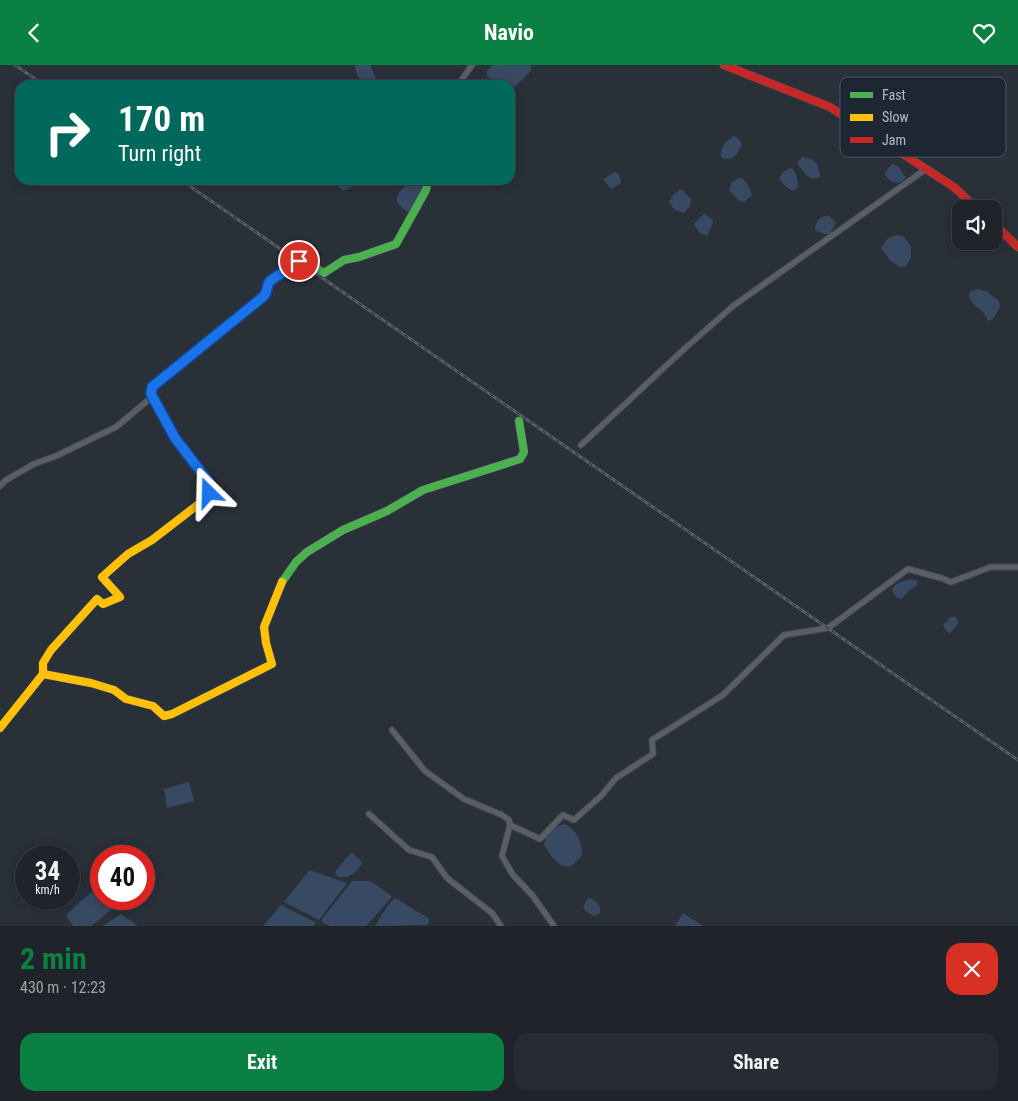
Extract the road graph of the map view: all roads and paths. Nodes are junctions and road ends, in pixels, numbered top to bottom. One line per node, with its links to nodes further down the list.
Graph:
1 (472, 65): 3 (street)
2 (724, 65): 4 (street)
3 (462, 80)
4 (840, 113)
5 (907, 157): 6 (street)
6 (926, 169): 8 (street); 13 (street)
7 (427, 185): 11 (street)
8 (968, 200)
9 (1002, 232): 10 (street)
10 (1018, 247)
11 (152, 397): 14 (street); 16 (street)
12 (519, 421): 16 (street)
13 (581, 445)
14 (0, 486)
15 (1018, 567): 20 (street)
16 (43, 674): 17 (street)
17 (0, 728)
18 (392, 730): 20 (street)
19 (369, 813): 21 (street)
20 (510, 825): 22 (street)
21 (501, 926)
22 (554, 926)

